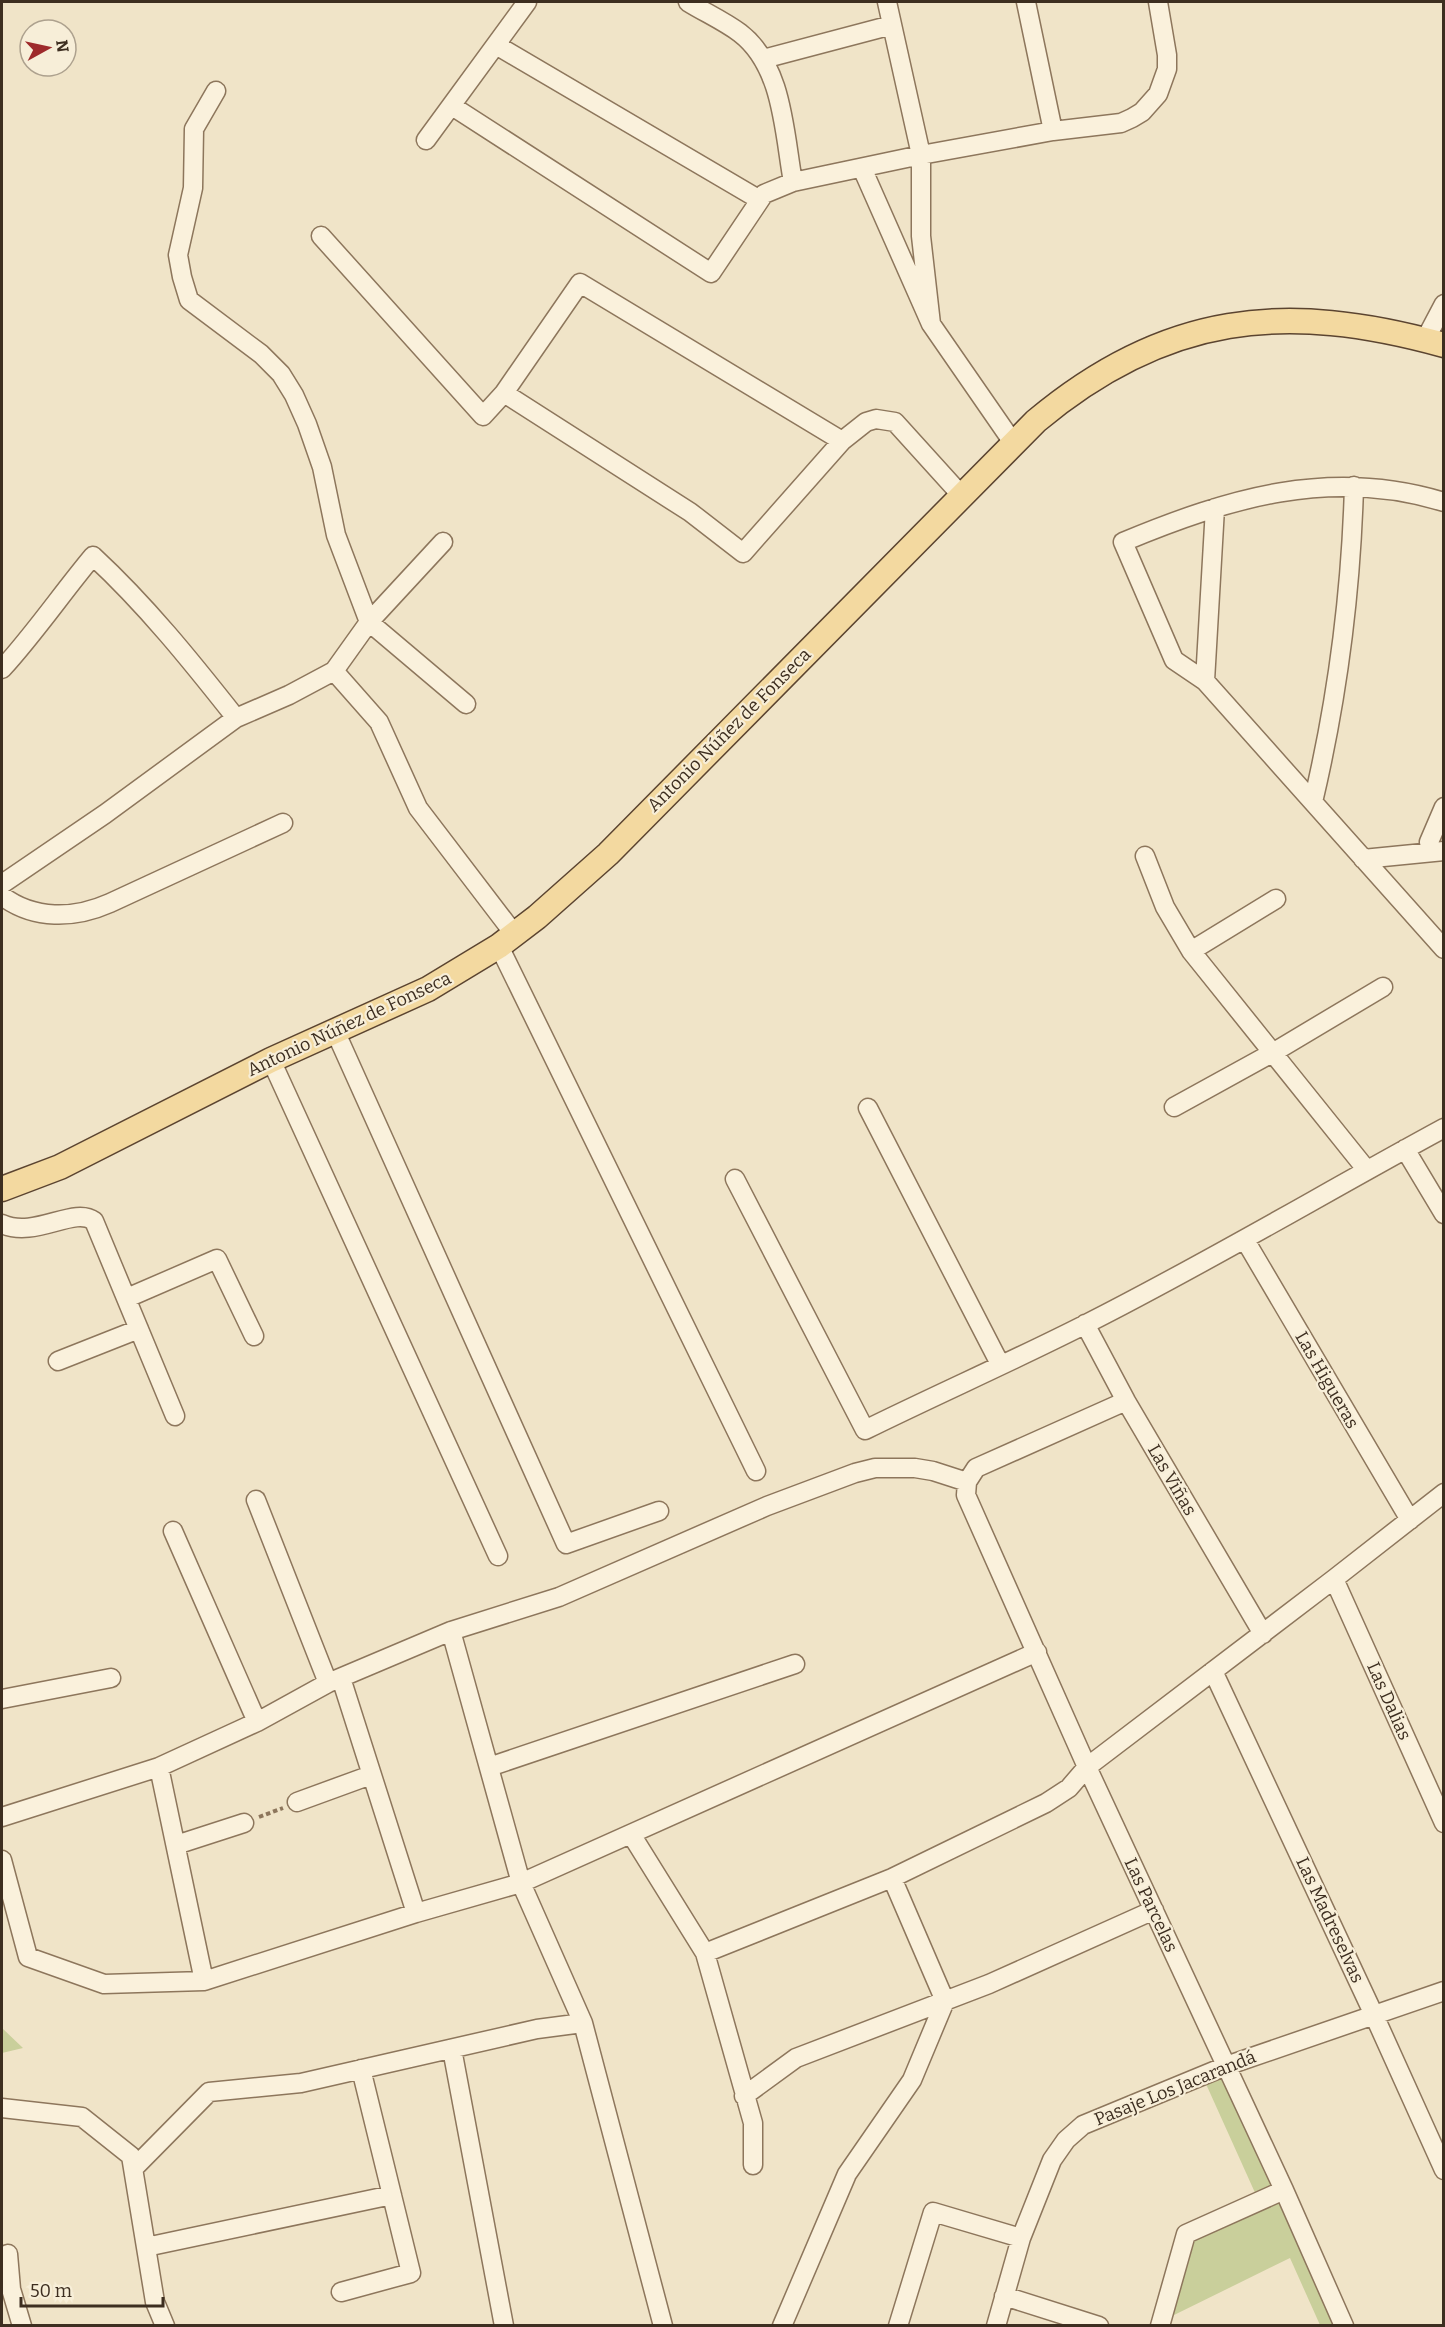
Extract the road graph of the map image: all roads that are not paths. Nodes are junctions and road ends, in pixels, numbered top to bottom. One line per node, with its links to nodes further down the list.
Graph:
1 (527, 2): 7 (street)
2 (687, 2): 8 (street)
3 (887, 2): 6 (street)
4 (1026, 2): 11 (street)
5 (1158, 2): 11 (street)
6 (892, 26): 8 (street); 13 (street)
7 (496, 45): 10 (street); 16 (street)
8 (764, 59): 15 (street)
9 (216, 91): 29 (street)
10 (452, 106): 12 (street); 16 (street)
11 (1053, 131): 13 (street)
12 (426, 140)
13 (921, 155): 14 (street); 19 (street)
14 (862, 168): 15 (street); 19 (street)
15 (793, 183): 16 (street)
16 (760, 200)
17 (321, 236): 21 (street)
18 (1443, 304): 20 (street)
19 (931, 324): 23 (street)
20 (1434, 342): 23 (main road, Antonio Núñez de Fonseca)
21 (504, 393): 22 (street); 22 (street)
22 (842, 441): 25 (street)
23 (1014, 444): 25 (main road, Antonio Núñez de Fonseca)
24 (1353, 486): 26 (street); 27 (street); 35 (street)
25 (962, 496): 44 (main road, Antonio Núñez de Fonseca)
26 (1443, 502)
27 (1215, 508): 32 (street); 32 (street)
28 (443, 542): 29 (street)
29 (369, 622): 31 (street); 33 (street)
30 (2, 669): 34 (street)
31 (334, 671): 34 (street); 44 (street)
32 (1205, 681): 35 (street)
33 (466, 704)
34 (236, 718): 41 (street)
35 (1313, 802): 40 (street)
36 (1443, 807): 38 (street)
37 (283, 823): 42 (street)
38 (1436, 847): 40 (street)
39 (1145, 856): 46 (street)
40 (1363, 859): 45 (street)
41 (2, 884)
42 (2, 896)
43 (1276, 899): 46 (street)
44 (507, 940): 48 (main road, Antonio Núñez de Fonseca); 69 (street)
45 (1443, 949)
46 (1191, 951): 49 (street)
47 (1383, 987): 49 (street)
48 (336, 1032): 50 (main road, Antonio Núñez de Fonseca); 73 (street)
49 (1274, 1052): 51 (street); 55 (street)
50 (271, 1060): 57 (main road, Antonio Núñez de Fonseca); 76 (street)
51 (1174, 1107)
52 (868, 1108): 66 (street)
53 (1443, 1128): 54 (street)
54 (1405, 1149): 55 (street); 58 (street)
55 (1366, 1169): 60 (street)
56 (735, 1179): 66 (street)
57 (2, 1189)
58 (1443, 1214)
59 (2, 1224): 61 (street)
60 (1245, 1240): 62 (street); 74 (street, Las Higueras)
61 (127, 1298): 63 (street); 64 (street)
62 (1085, 1324): 66 (street); 67 (street, Las Viñas)
63 (139, 1329): 65 (street); 68 (street)
64 (254, 1336)
65 (58, 1361)
66 (1000, 1364)
67 (1126, 1401): 70 (street); 79 (street, Las Viñas)
68 (175, 1416)
69 (756, 1471)
70 (967, 1482): 78 (street); 80 (street, Las Parcelas)
71 (1443, 1493): 74 (street)
72 (256, 1500): 84 (street)
73 (659, 1511)
74 (1410, 1520): 77 (street)
75 (173, 1531): 86 (street)
76 (498, 1556)
77 (1334, 1579): 79 (street); 94 (street, Las Dalias)
78 (451, 1631): 84 (street); 88 (street)
79 (1263, 1634): 82 (street)
80 (1037, 1652): 89 (street, Las Parcelas); 95 (street)
81 (795, 1664): 88 (street)
82 (1213, 1671): 89 (street); 106 (street, Las Madreselvas)
83 (111, 1678): 85 (street)
84 (334, 1681): 86 (street); 90 (street)
85 (2, 1699)
86 (257, 1722): 87 (street)
87 (159, 1767): 92 (street); 96 (street)
88 (489, 1767): 99 (street)
89 (1087, 1767): 98 (street); 100 (street, Las Parcelas)
90 (371, 1775): 91 (street); 101 (street)
91 (297, 1802)
92 (2, 1818)
93 (244, 1823): 96 (street)
94 (1443, 1823)
95 (631, 1834): 99 (street); 102 (street)
96 (176, 1845): 103 (street)
97 (2, 1860): 103 (street)
98 (892, 1878): 102 (street); 105 (street)
99 (521, 1883): 101 (street); 107 (street)
100 (1154, 1910): 105 (street); 109 (street, Las Parcelas)
101 (416, 1913): 103 (street)
102 (705, 1953): 111 (street)
103 (204, 1981)
104 (1443, 1991): 106 (street, Pasaje Los Jacarandá)
105 (945, 2001): 111 (street); 129 (street)
106 (1374, 2015): 109 (street, Pasaje Los Jacarandá); 115 (street, Las Madreselvas)
107 (583, 2023): 108 (street); 128 (street)
108 (452, 2049): 110 (street); 127 (street)
109 (1226, 2066): 116 (street, Las Parcelas); 118 (street, Pasaje Los Jacarandá)
110 (361, 2069): 114 (street); 117 (street)
111 (744, 2096): 113 (street)
112 (2, 2108): 114 (street)
113 (753, 2165)
114 (133, 2169): 119 (street)
115 (1443, 2170)
116 (1284, 2190): 124 (street); 133 (street, Las Parcelas)
117 (392, 2195): 119 (street); 122 (street)
118 (1021, 2238): 123 (street, Pasaje Los Jacarandá); 130 (street)
119 (146, 2247): 126 (street)
120 (8, 2254): 121 (street)
121 (6, 2288): 125 (street)
122 (341, 2292)
123 (1004, 2296): 131 (street, Pasaje Los Jacarandá); 132 (street)
124 (1165, 2321)
125 (22, 2325)
126 (165, 2325)
127 (504, 2325)
128 (663, 2325)
129 (782, 2325)
130 (898, 2325)
131 (996, 2325)
132 (1099, 2325)
133 (1344, 2325)

